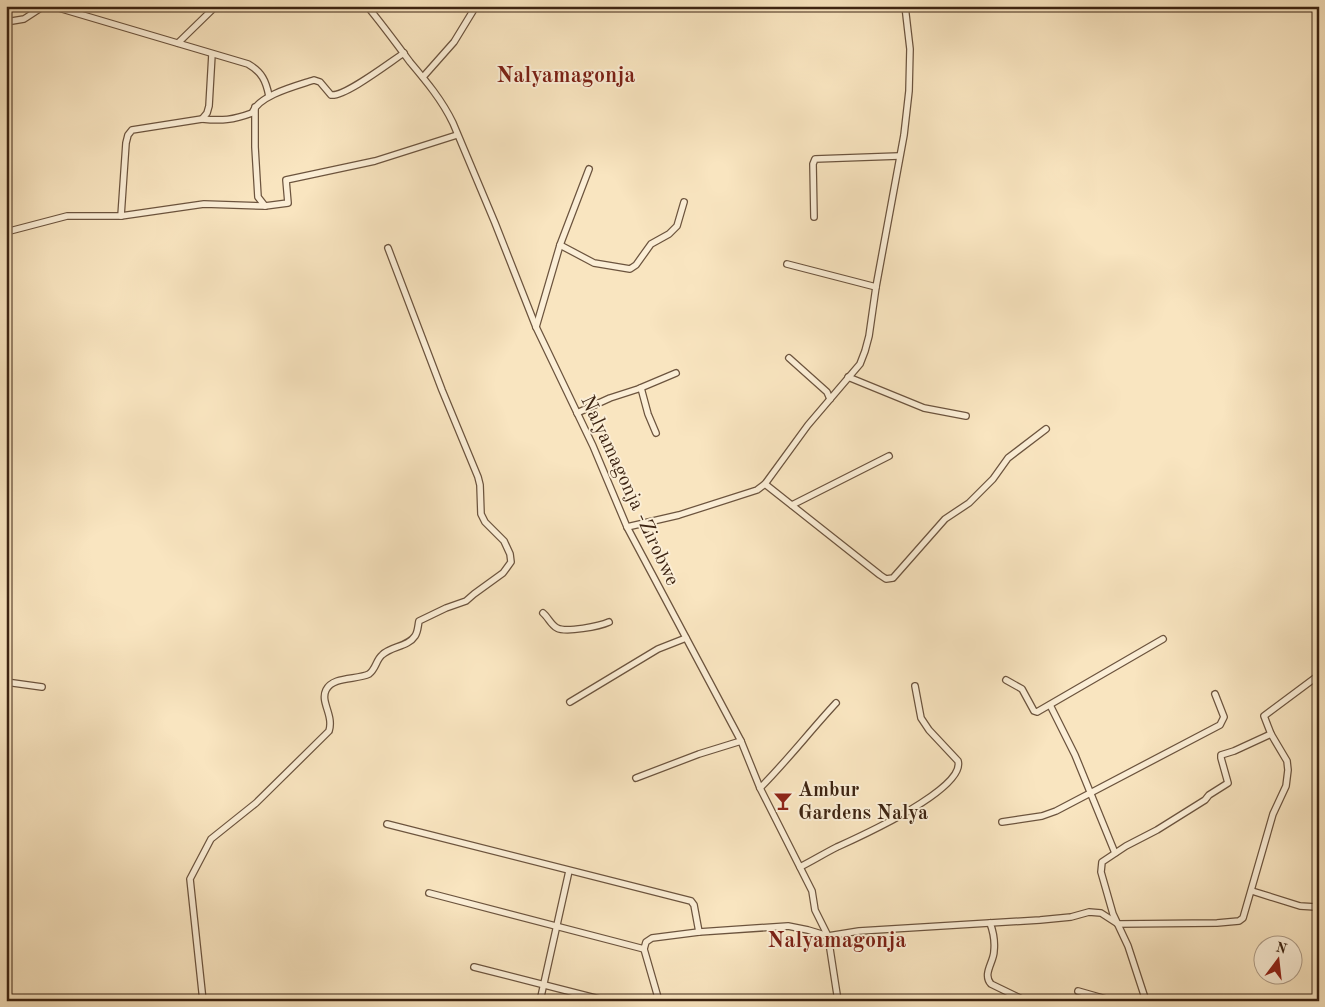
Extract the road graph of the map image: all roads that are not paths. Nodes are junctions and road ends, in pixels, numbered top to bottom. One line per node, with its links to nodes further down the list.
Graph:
1 (44, 6): 7 (street)
2 (52, 6): 8 (street)
3 (216, 6): 8 (street)
4 (367, 6): 9 (street, Nalyamagonja -Zirobwe)
5 (476, 6): 11 (street)
6 (905, 6): 16 (street)
7 (6, 22)
8 (178, 43): 10 (street)
9 (404, 53): 11 (street, Nalyamagonja -Zirobwe); 12 (street)
10 (212, 54): 12 (street); 14 (street)
11 (422, 77): 15 (street, Nalyamagonja -Zirobwe)
12 (269, 96): 13 (street)
13 (255, 107): 14 (street); 19 (street)
14 (202, 119): 20 (street)
15 (458, 135): 19 (street); 27 (street, Nalyamagonja -Zirobwe)
16 (900, 156): 21 (street); 26 (street)
17 (589, 169): 23 (street)
18 (684, 202): 23 (street)
19 (265, 206): 20 (street)
20 (121, 216): 22 (street)
21 (814, 217)
22 (6, 232)
23 (560, 245): 27 (street)
24 (388, 248): 77 (street)
25 (787, 264): 26 (street)
26 (876, 287): 30 (street)
27 (536, 327): 33 (street, Nalyamagonja -Zirobwe)
28 (790, 358): 32 (street)
29 (676, 373): 31 (street)
30 (848, 377): 32 (street); 34 (street)
31 (641, 388): 33 (street); 36 (street)
32 (830, 399): 38 (street)
33 (577, 413): 40 (street, Nalyamagonja -Zirobwe)
34 (966, 416)
35 (1046, 429): 39 (street)
36 (656, 432)
37 (889, 456): 39 (street)
38 (765, 484): 39 (street); 40 (street)
39 (792, 505)
40 (627, 528): 43 (street, Nalyamagonja -Zirobwe)
41 (543, 613): 42 (street)
42 (609, 622)
43 (686, 638): 51 (street); 55 (street, Nalyamagonja -Zirobwe)
44 (1163, 639): 53 (street)
45 (1319, 675): 54 (street)
46 (1006, 680): 53 (street)
47 (6, 682): 49 (street)
48 (915, 686): 62 (street)
49 (42, 687)
50 (1215, 694): 58 (street)
51 (570, 702)
52 (836, 703): 57 (street)
53 (1050, 705): 58 (street)
54 (1272, 734): 61 (street); 64 (street)
55 (741, 740): 56 (street); 57 (street, Nalyamagonja -Zirobwe)
56 (636, 778)
57 (760, 788): 62 (street, Nalyamagonja -Zirobwe)
58 (1090, 792): 59 (street); 61 (street)
59 (1002, 822)
60 (388, 824): 63 (street)
61 (1114, 853): 68 (street)
62 (800, 867): 71 (street, Nalyamagonja -Zirobwe)
63 (569, 871): 69 (street); 70 (street)
64 (1252, 891): 66 (street); 68 (street)
65 (430, 893): 69 (street)
66 (1316, 907)
67 (990, 923): 68 (street); 71 (street); 82 (street)
68 (1118, 924): 76 (street)
69 (557, 928): 72 (street); 74 (street)
70 (699, 932): 71 (street); 72 (street)
71 (828, 936): 81 (street, Nalyamagonja -Zirobwe)
72 (644, 949): 80 (street)
73 (474, 967): 74 (street)
74 (543, 985): 78 (street); 79 (street)
75 (1078, 991): 83 (street)
76 (1146, 1000)
77 (203, 1001)
78 (540, 1001)
79 (607, 1001)
80 (660, 1001)
81 (838, 1001)
82 (1026, 1001)
83 (1113, 1001)

